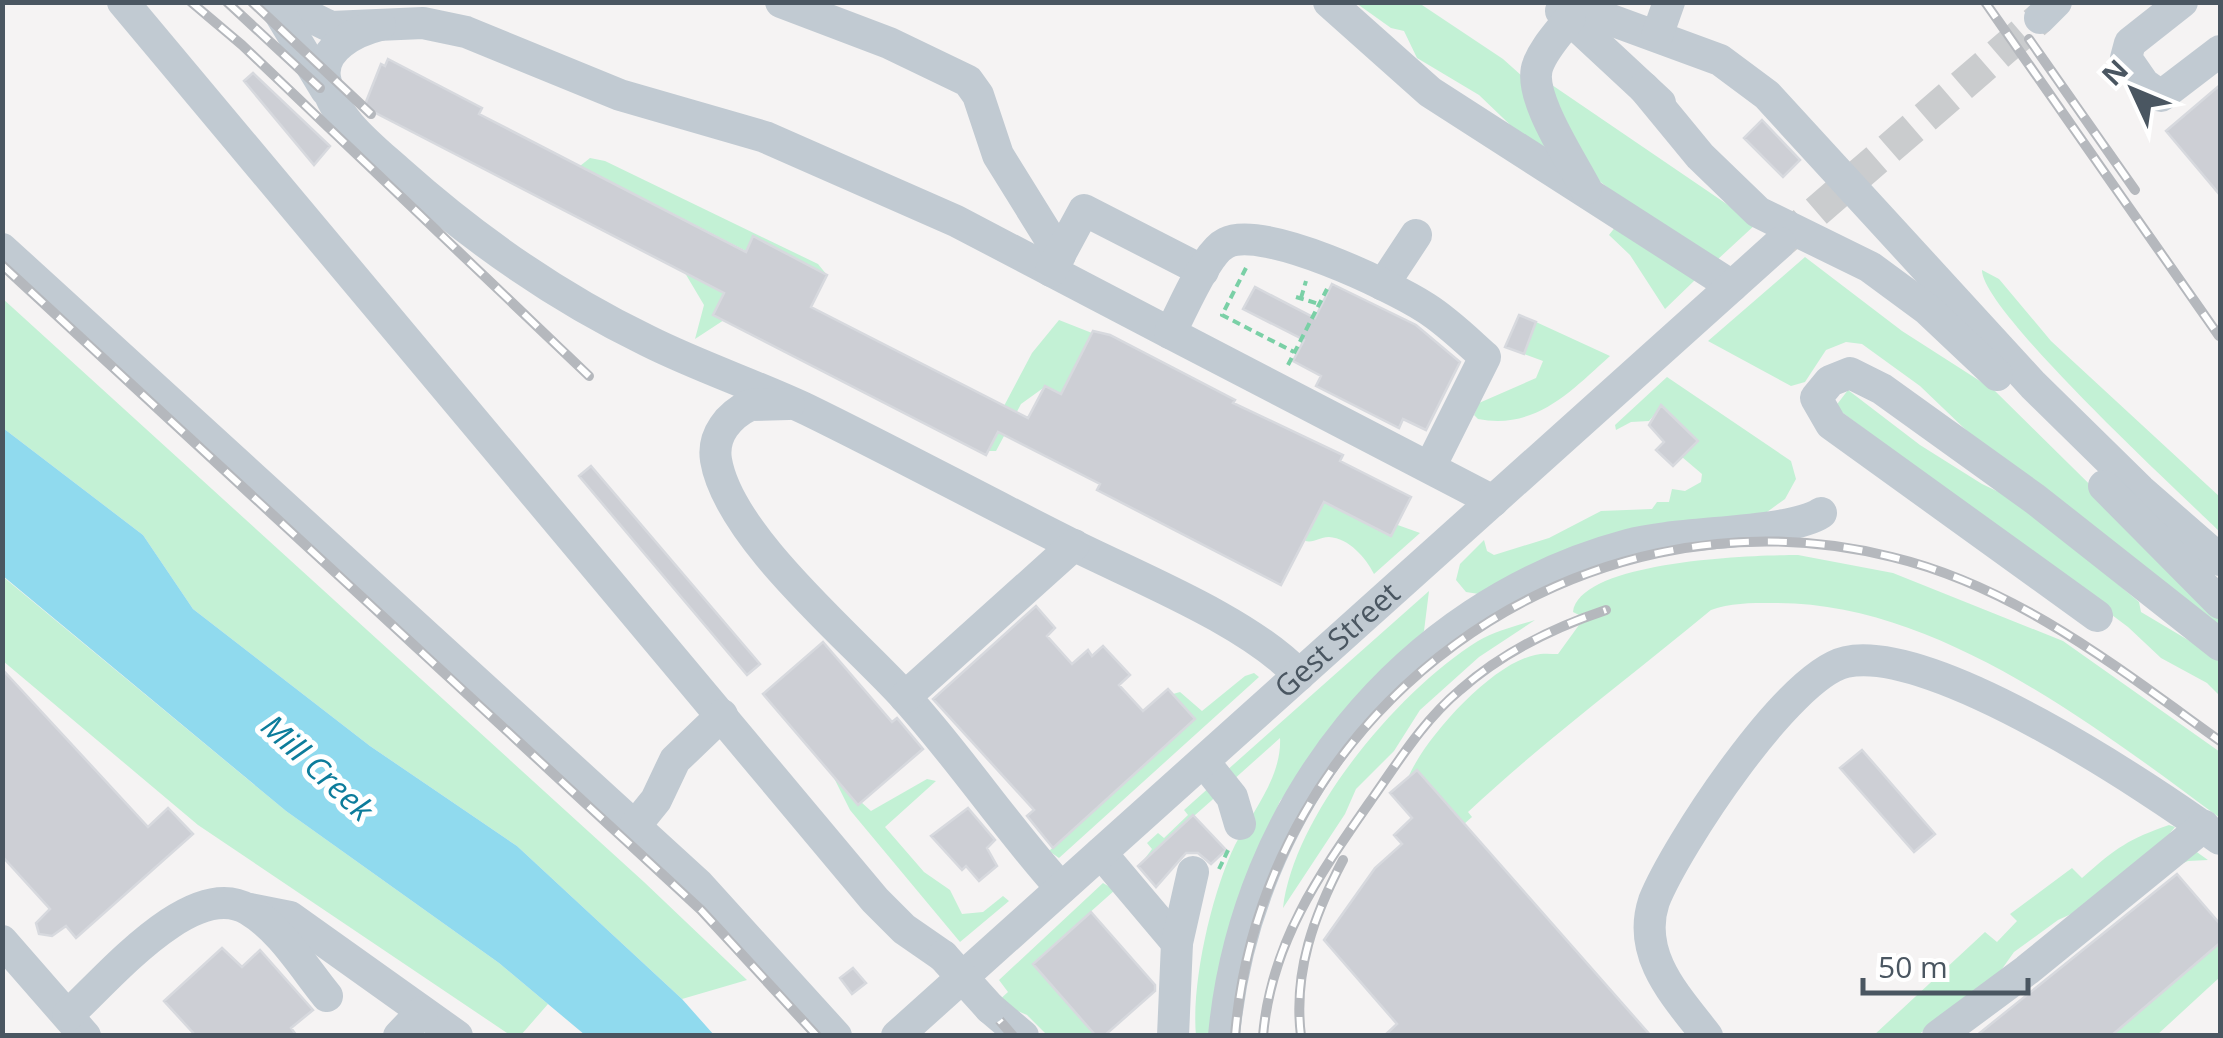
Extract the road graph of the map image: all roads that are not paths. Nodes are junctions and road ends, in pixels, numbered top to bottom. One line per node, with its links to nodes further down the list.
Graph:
1 (123, 2): 34 (street)
2 (276, 2): 8 (street); 11 (street)
3 (781, 2): 16 (street)
4 (1329, 2): 12 (street)
5 (1669, 2): 9 (street)
6 (2182, 2): 10 (street)
7 (1561, 8): 9 (street); 12 (street); 29 (street)
8 (380, 26): 11 (street); 16 (street)
9 (1657, 36): 28 (street)
10 (2220, 51)
11 (342, 114): 21 (street)
12 (1588, 193): 19 (street)
13 (1416, 236): 18 (street)
14 (1780, 243): 19 (street, Gest Street)
15 (2, 249): 37 (street)
16 (1056, 263): 17 (street); 20 (street)
17 (1203, 271): 18 (street); 20 (street)
18 (1384, 285): 24 (street)
19 (1732, 286): 25 (street, Gest Street)
20 (1170, 333): 24 (street)
21 (676, 354): 22 (street); 23 (street)
22 (808, 410): 23 (street); 27 (street)
23 (716, 461): 33 (street)
24 (1430, 467): 25 (street)
25 (1493, 501): 32 (street, Gest Street)
26 (1821, 512): 54 (street)
27 (1074, 546): 32 (street); 33 (street)
28 (2220, 560)
29 (2220, 603)
30 (2097, 616): 31 (street)
31 (2220, 646)
32 (1299, 676): 35 (street, Gest Street)
33 (905, 696): 41 (street)
34 (722, 715): 37 (street); 52 (street, bridge)
35 (1204, 762): 36 (street); 39 (street, Gest Street)
36 (1240, 824)
37 (635, 826): 50 (street)
38 (2203, 826): 55 (street); 56 (street)
39 (1101, 853): 41 (street, Gest Street); 44 (street)
40 (1193, 872): 44 (street)
41 (1061, 888): 51 (street, Gest Street)
42 (247, 908): 45 (street); 46 (street); 47 (street)
43 (2, 941): 47 (street)
44 (1177, 943): 53 (street)
45 (327, 996)
46 (422, 1012): 48 (street); 49 (street)
47 (76, 1026)
48 (398, 1036)
49 (456, 1036)
50 (836, 1036)
51 (897, 1036)
52 (1024, 1036)
53 (1173, 1036)
54 (1224, 1036)
55 (1708, 1036)
56 (1938, 1036)

